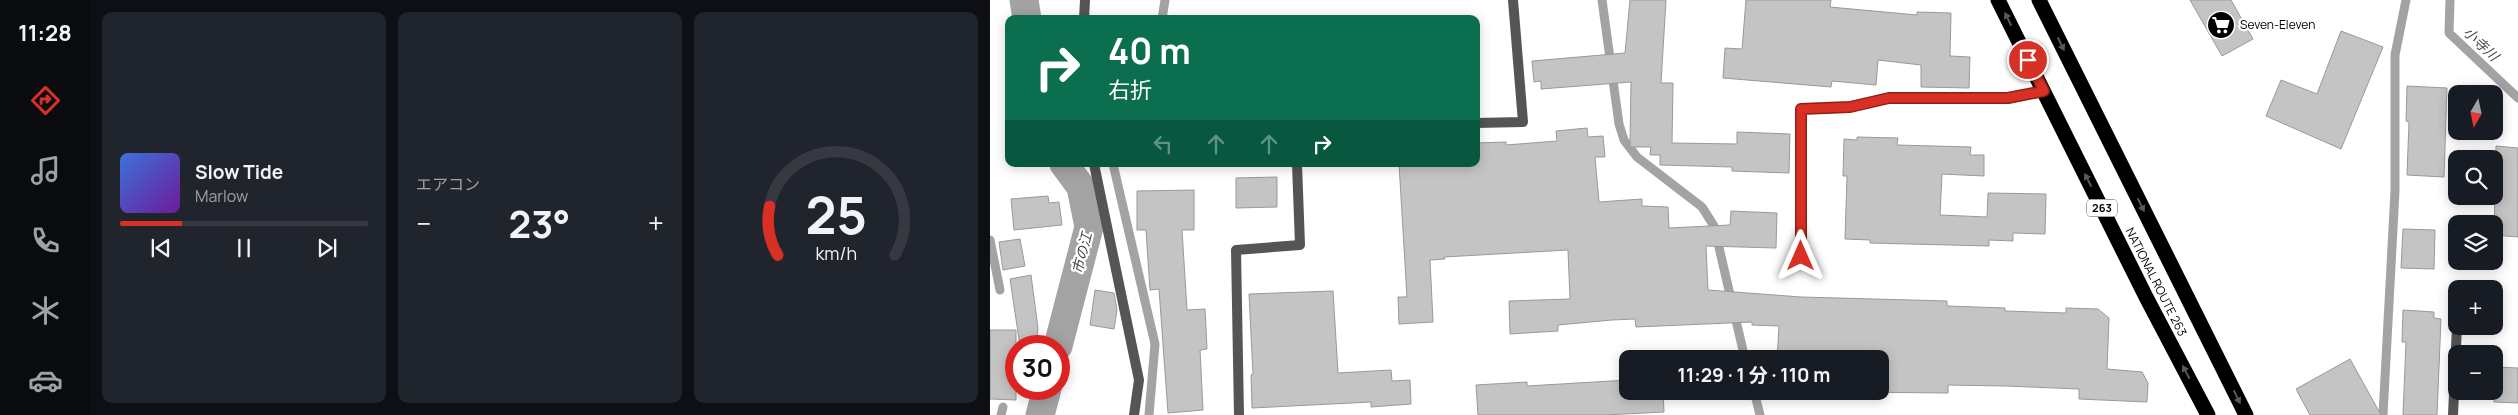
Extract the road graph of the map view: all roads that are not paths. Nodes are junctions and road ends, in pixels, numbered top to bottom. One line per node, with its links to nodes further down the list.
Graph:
1 (1085, 0): 5 (street)
2 (1513, 0): 7 (street)
3 (1998, 0): 6 (highway, NATIONAL ROUTE 263 / 263, one-way to 3)
4 (2039, 0): 15 (highway, NATIONAL ROUTE 263, one-way to 15)
5 (1084, 15)
6 (2044, 91): 10 (street); 14 (highway, NATIONAL ROUTE 263 / 263, one-way to 6)
7 (1480, 123)
8 (1095, 167): 12 (street)
9 (1297, 167): 13 (street)
10 (1801, 256)
11 (2457, 335): 16 (street)
12 (1134, 415)
13 (1240, 415)
14 (2208, 415)
15 (2246, 415)
16 (2453, 415)

